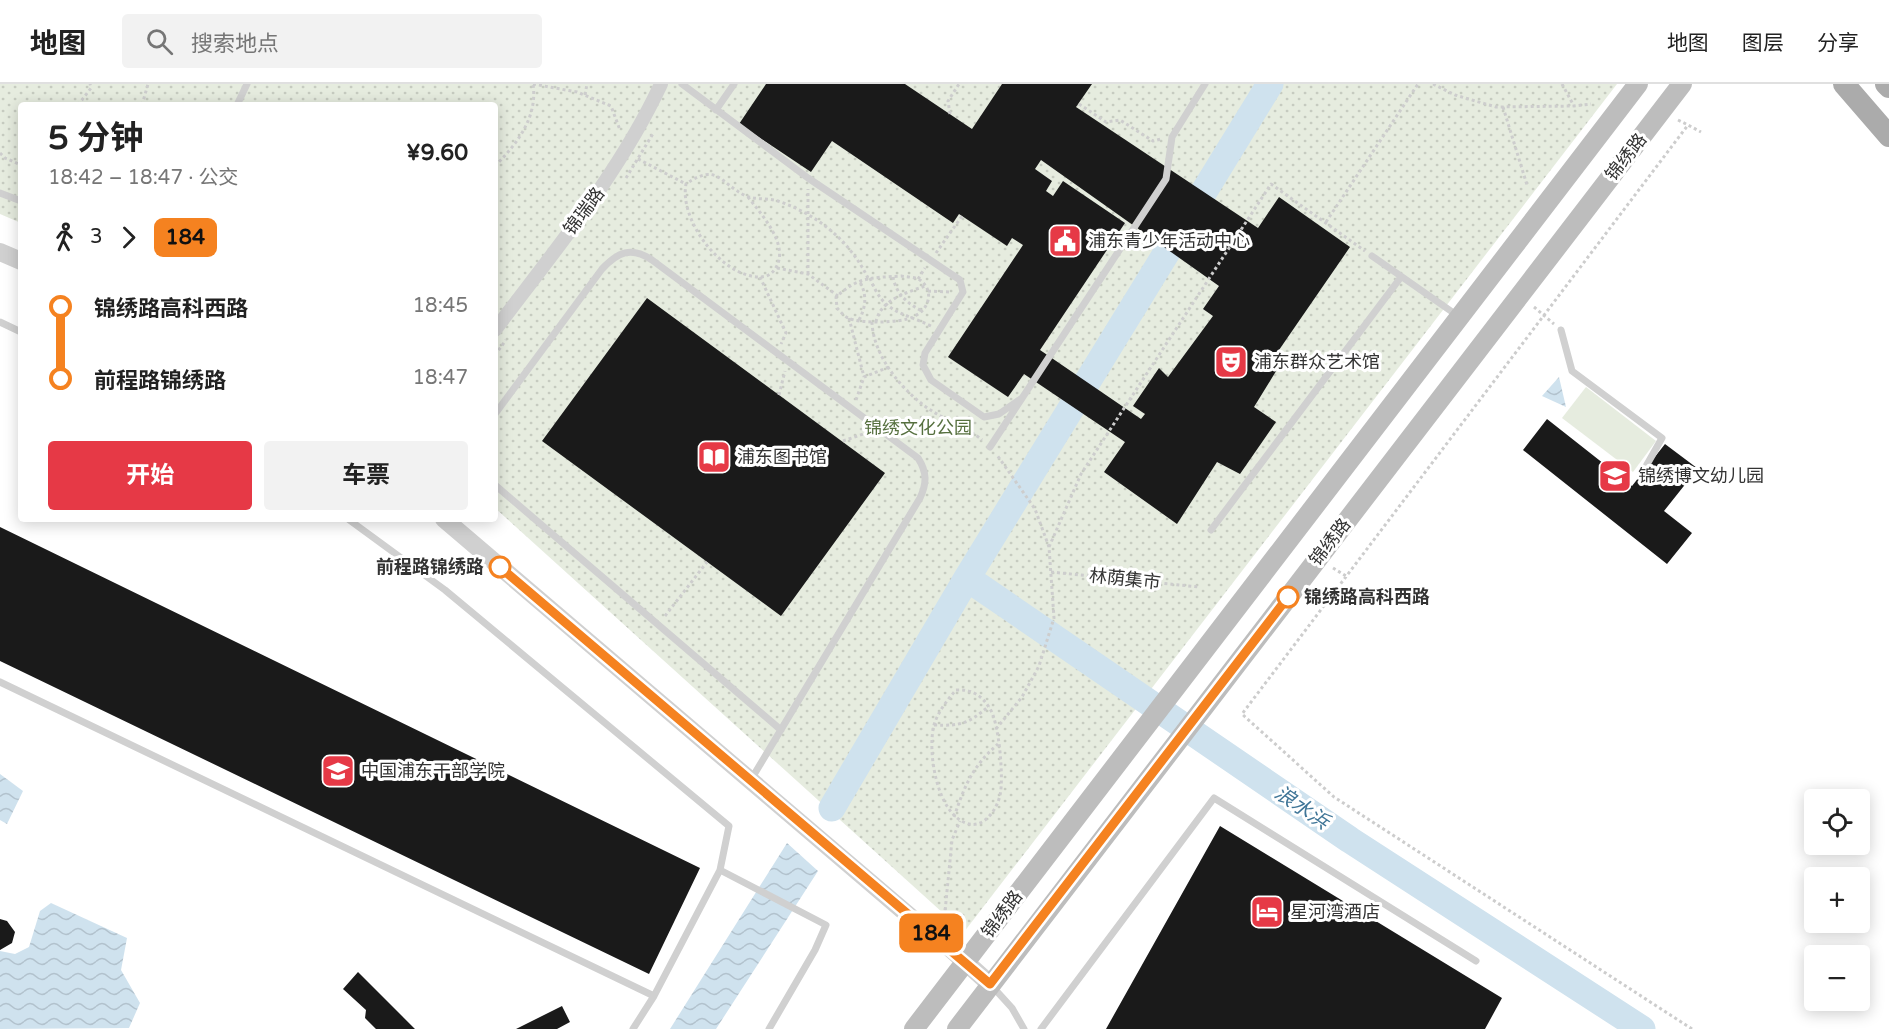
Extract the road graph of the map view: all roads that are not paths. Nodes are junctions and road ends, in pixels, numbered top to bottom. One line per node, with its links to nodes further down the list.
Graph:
1 (246, 84): 9 (lane)
2 (661, 84): 20 (street, 锦瑞路)
3 (682, 84): 10 (lane)
4 (734, 84): 10 (lane)
5 (1205, 84): 23 (lane)
6 (1638, 84): 18 (main road, 锦绣路)
7 (1682, 84): 37 (main road, 锦绣路)
8 (1844, 84): 11 (main road)
9 (238, 102)
10 (716, 110): 23 (lane)
11 (1889, 135)
12 (0, 194): 13 (lane)
13 (18, 200)
14 (0, 252): 16 (street)
15 (1372, 256): 17 (lane)
16 (18, 260)
17 (1401, 277): 18 (lane); 30 (lane)
18 (1460, 317): 36 (main road, 锦绣路)
19 (0, 322): 22 (lane)
20 (498, 326)
21 (1561, 330): 26 (lane)
22 (18, 331)
23 (1022, 398): 25 (lane)
24 (498, 410): 32 (lane)
25 (990, 447)
26 (1641, 475)
27 (498, 488): 32 (lane)
28 (352, 522): 34 (lane)
29 (448, 522): 33 (street)
30 (1211, 530)
31 (0, 682): 38 (lane)
32 (781, 729): 33 (lane)
33 (751, 780): 36 (street)
34 (720, 870): 38 (lane); 40 (lane)
35 (1476, 961): 44 (lane)
36 (965, 963): 37 (street); 41 (main road, 锦绣路)
37 (990, 984): 42 (main road, 锦绣路); 43 (lane)
38 (654, 996): 39 (lane)
39 (633, 1029)
40 (769, 1029)
41 (914, 1029)
42 (957, 1029)
43 (1024, 1029)
44 (1041, 1029)

